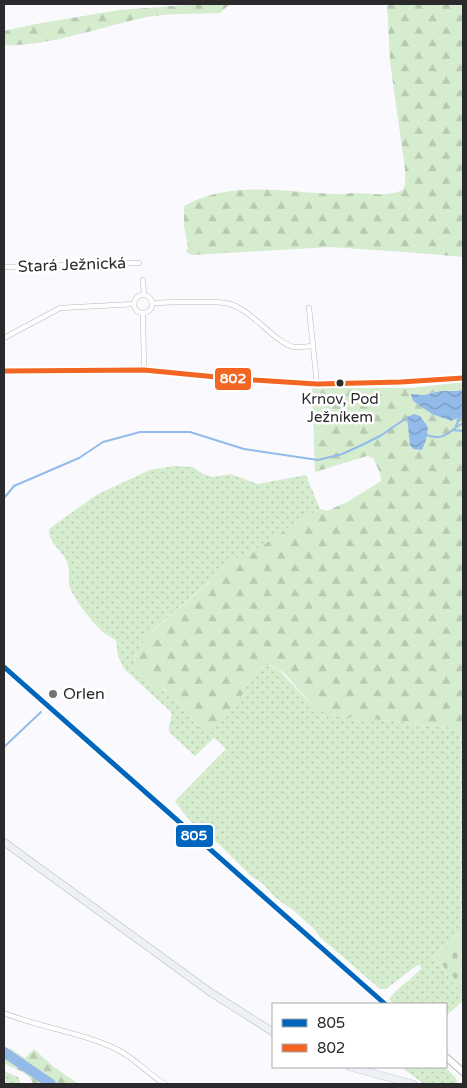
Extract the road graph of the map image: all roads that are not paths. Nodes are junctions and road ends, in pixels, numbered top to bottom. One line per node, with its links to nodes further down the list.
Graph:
1 (139, 263): 2 (street, Stará Ježnická)
2 (4, 267)
3 (143, 280): 4 (street)
4 (144, 295): 5 (street); 6 (street)
5 (152, 303): 8 (street); 10 (street)
6 (134, 304): 8 (street); 9 (street)
7 (309, 308): 10 (street)
8 (143, 313): 11 (street)
9 (4, 338)
10 (313, 346): 14 (street)
11 (144, 370): 12 (street); 14 (street)
12 (4, 371)
13 (463, 378): 14 (street)
14 (317, 384)
15 (4, 667): 17 (main road)
16 (4, 842): 19 (main road)
17 (385, 1003)
18 (4, 1013): 23 (street)
19 (272, 1031)
20 (447, 1058): 22 (main road)
21 (353, 1068): 24 (main road)
22 (463, 1072)
23 (165, 1084)
24 (413, 1084)

